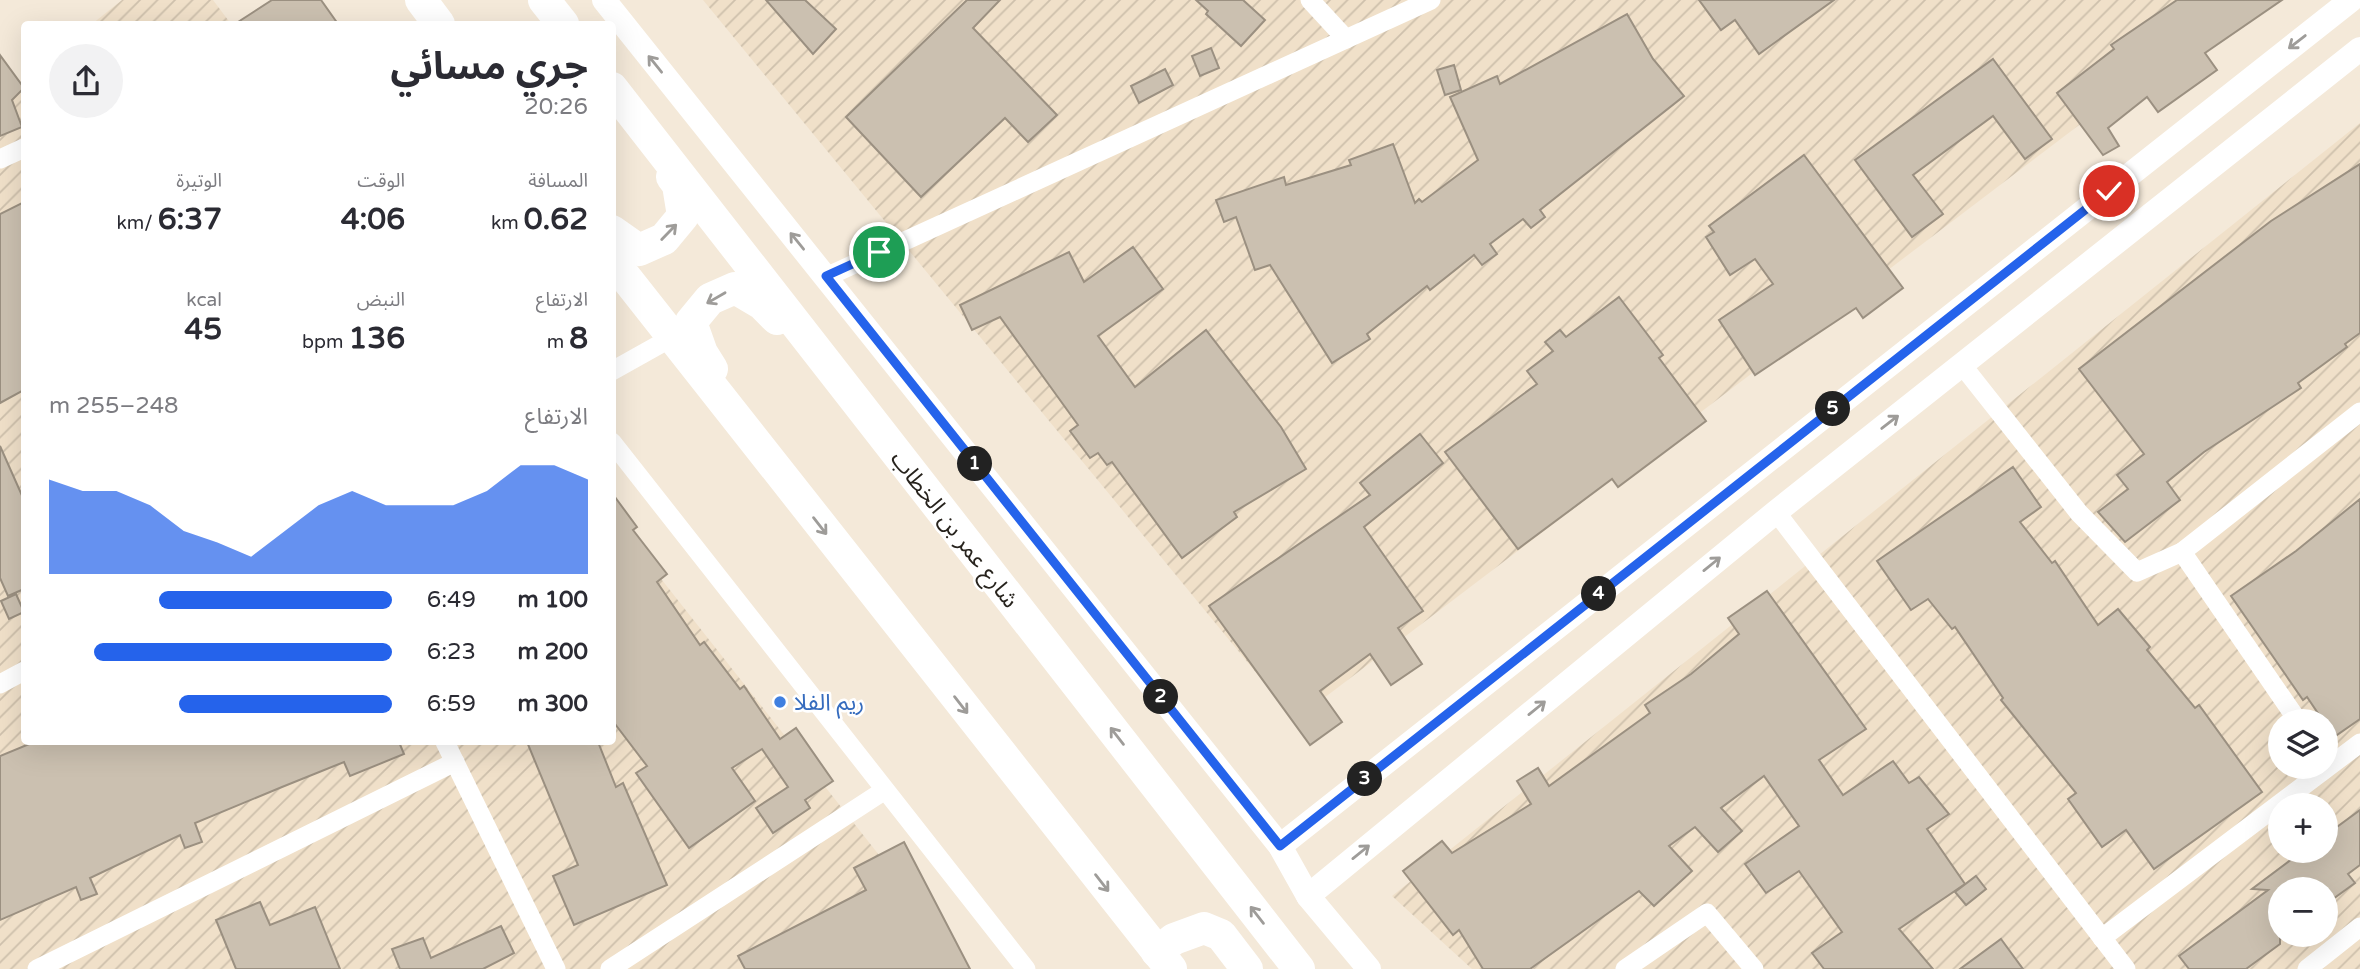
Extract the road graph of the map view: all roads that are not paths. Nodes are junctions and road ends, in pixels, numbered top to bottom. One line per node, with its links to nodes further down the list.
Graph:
1 (421, 0): 7 (main road)
2 (544, 0): 8 (main road)
3 (604, 0): 17 (street, one-way to 3)
4 (1310, 0): 9 (street)
5 (1431, 0): 9 (street)
6 (2351, 0): 36 (street, one-way to 36)
7 (437, 21)
8 (561, 21)
9 (1346, 39): 17 (street)
10 (2360, 49): 19 (street)
11 (616, 95): 21 (main road, شارع عمر بن الخطاب)
12 (616, 96): 15 (main road, one-way to 12)
13 (21, 149): 14 (street)
14 (0, 159)
15 (616, 234)
16 (616, 265): 18 (main road)
17 (826, 276): 36 (street)
18 (671, 338): 20 (street); 24 (main road)
19 (1962, 365): 25 (street, one-way to 19); 26 (street)
20 (616, 369)
21 (858, 404): 24 (main road, one-way to 24); 46 (main road, شارع عمر بن الخطاب, one-way to 21)
22 (2360, 412): 26 (street)
23 (616, 447): 35 (street)
24 (786, 483): 40 (main road, one-way to 40)
25 (1776, 512): 37 (street, one-way to 25); 39 (street)
26 (2182, 552): 29 (street)
27 (21, 673): 28 (street)
28 (0, 684)
29 (2290, 709)
30 (2360, 743): 32 (street)
31 (446, 745): 33 (street)
32 (2338, 757)
33 (455, 762): 41 (street); 42 (street)
34 (2308, 779): 39 (street)
35 (886, 790): 43 (street); 44 (street)
36 (1280, 846): 37 (street)
37 (1308, 896): 47 (street)
38 (2360, 927): 51 (street)
39 (2102, 938): 50 (street)
40 (1164, 960): 45 (main road)
41 (37, 969)
42 (556, 969)
43 (610, 969)
44 (1026, 969)
45 (1247, 969)
46 (1299, 969)
47 (1369, 969)
48 (1625, 969): 49 (street)
49 (1754, 969)
50 (2126, 969)
51 (2307, 969)

